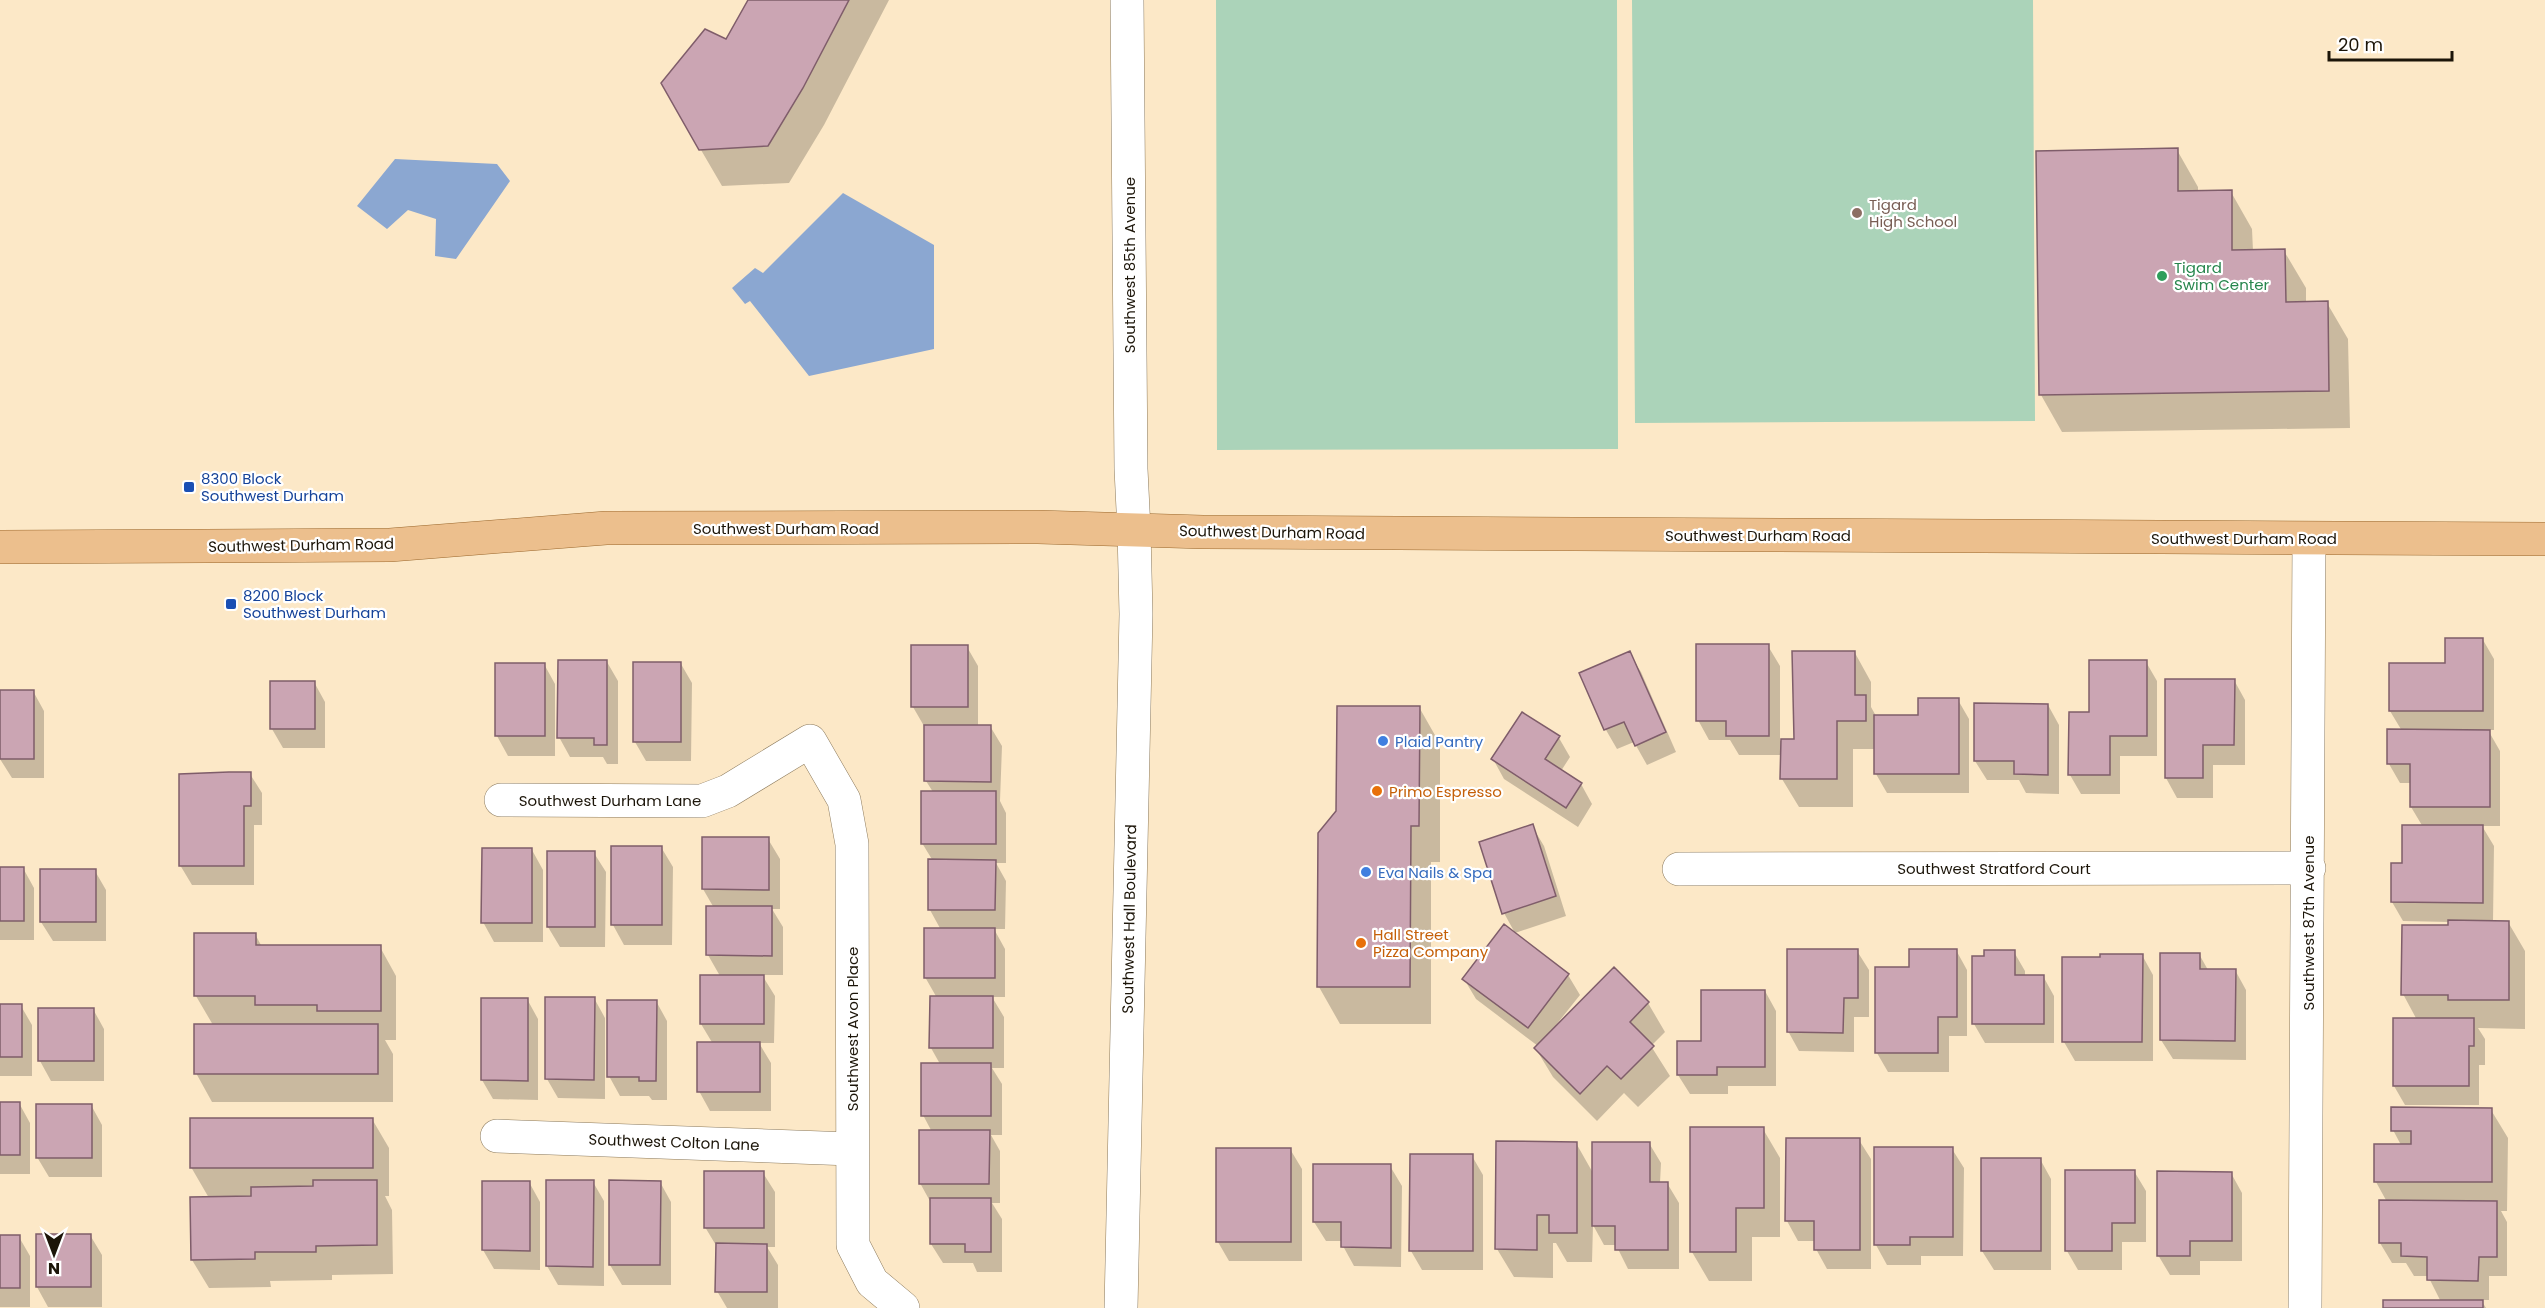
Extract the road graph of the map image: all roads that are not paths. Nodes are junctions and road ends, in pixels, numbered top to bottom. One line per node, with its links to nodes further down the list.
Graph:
1 (1127, 0): 2 (street, Southwest 85th Avenue)
2 (1134, 530): 3 (main road, Southwest Durham Road); 5 (main road, Southwest Durham Road); 13 (street, Southwest Hall Boulevard)
3 (2309, 539): 4 (main road, Southwest Durham Road); 8 (street, Southwest 87th Avenue)
4 (2545, 539)
5 (0, 547)
6 (810, 741): 7 (street, Southwest Durham Lane); 11 (street, Southwest Avon Place)
7 (501, 800)
8 (2309, 868): 9 (street, Southwest Stratford Court); 14 (street, Southwest 87th Avenue)
9 (1679, 869)
10 (497, 1136): 11 (street, Southwest Colton Lane)
11 (851, 1149): 12 (street, Southwest Avon Place)
12 (903, 1308)
13 (1120, 1308)
14 (2305, 1308)

